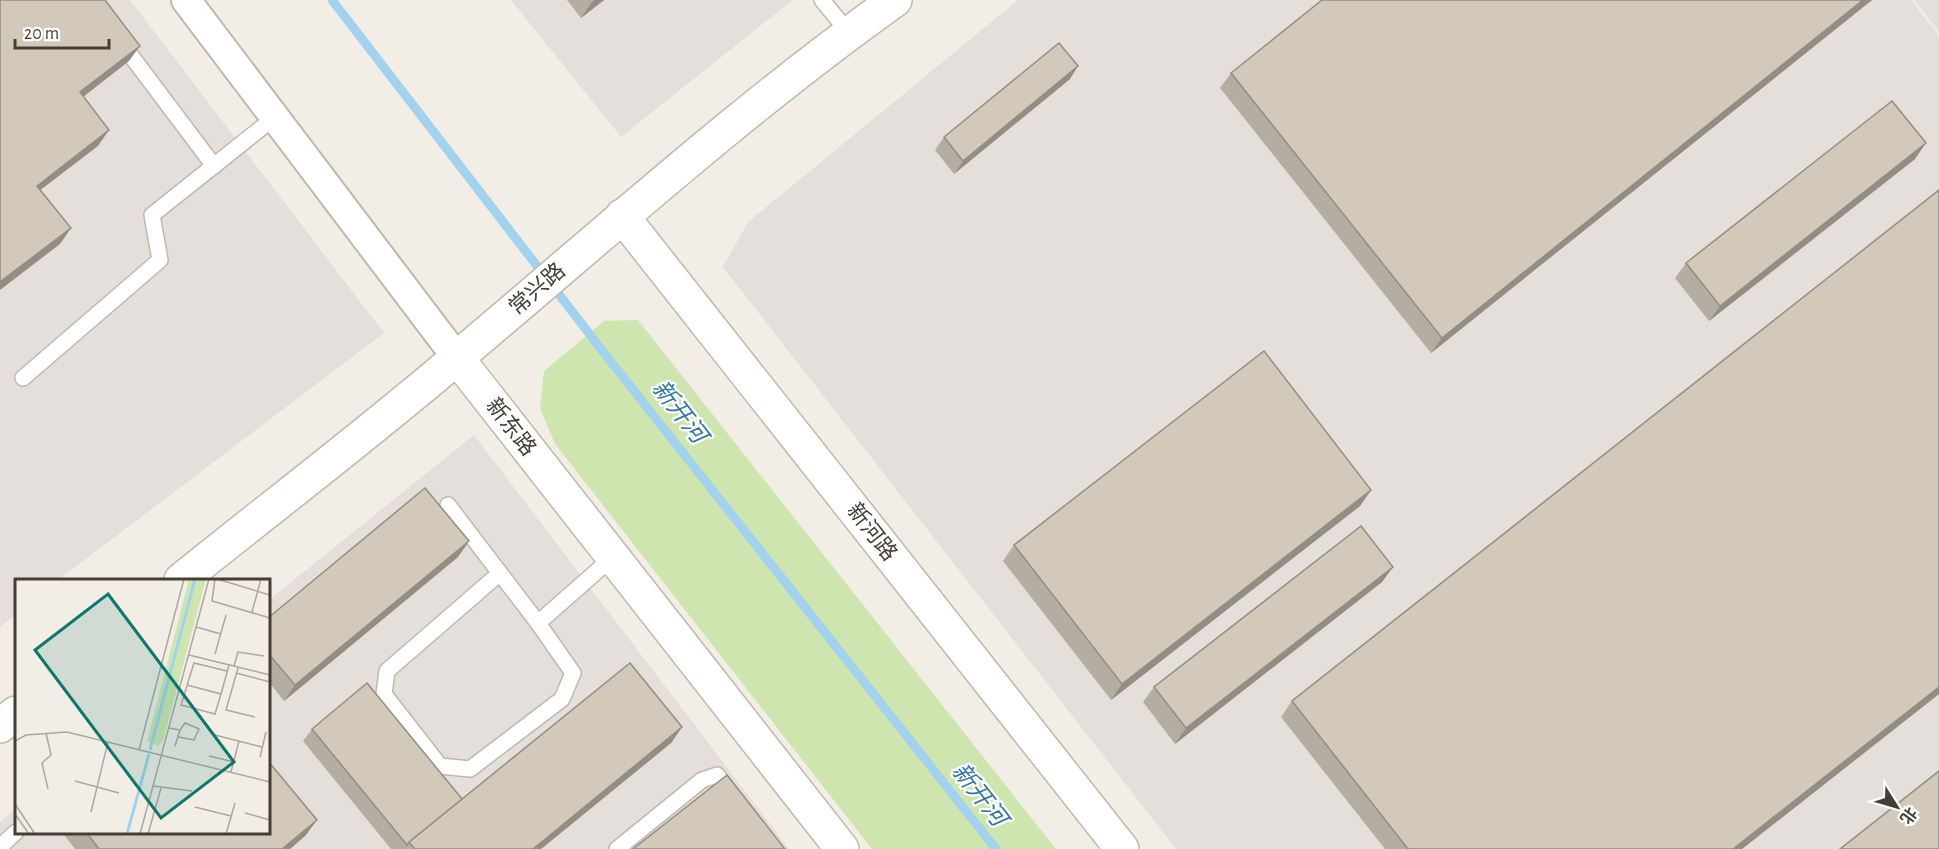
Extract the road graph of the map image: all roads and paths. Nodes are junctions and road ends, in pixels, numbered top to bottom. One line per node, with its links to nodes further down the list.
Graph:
1 (186, 0): 6 (street, 新东路)
2 (822, 0): 5 (lane)
3 (895, 0): 5 (street, 常兴路)
4 (110, 28): 7 (lane)
5 (849, 33): 8 (street, 常兴路)
6 (274, 117): 7 (lane); 9 (street, 新东路)
7 (214, 166): 10 (lane)
8 (622, 216): 9 (street, 常兴路); 23 (street, 新河路)
9 (457, 358): 12 (street, 新东路); 14 (street, 常兴路)
10 (23, 378)
11 (448, 505): 13 (lane)
12 (613, 557): 15 (lane); 22 (street, 新东路)
13 (500, 573): 15 (lane); 15 (lane)
14 (182, 579)
15 (538, 623)
16 (15, 714): 17 (street)
17 (0, 726)
18 (738, 803): 21 (lane)
19 (15, 833): 20 (lane)
20 (3, 844)
21 (617, 849)
22 (842, 849)
23 (1122, 849)

